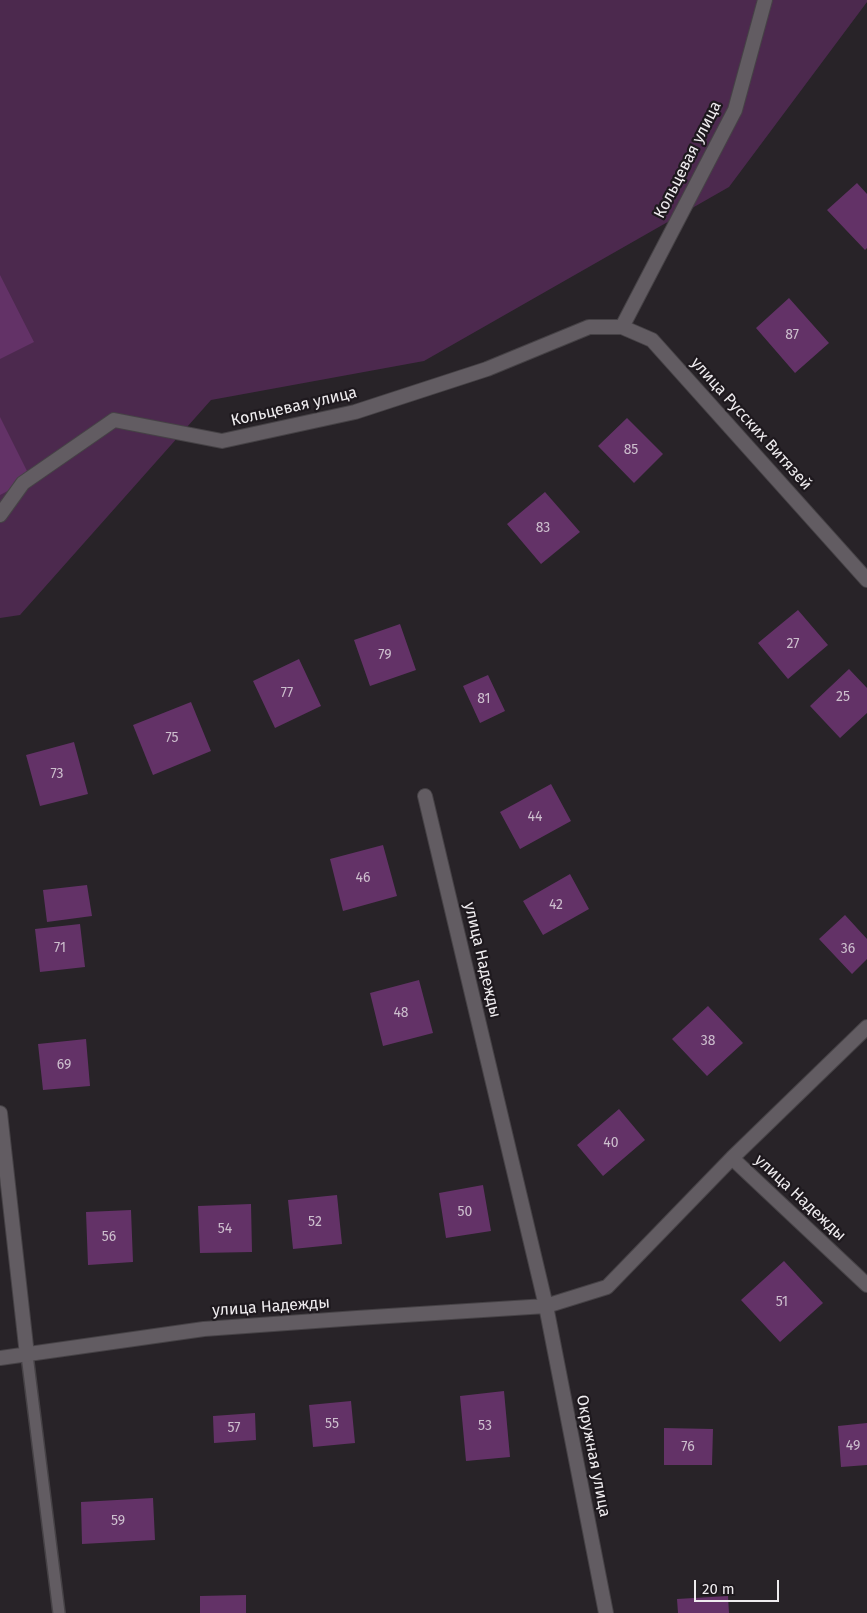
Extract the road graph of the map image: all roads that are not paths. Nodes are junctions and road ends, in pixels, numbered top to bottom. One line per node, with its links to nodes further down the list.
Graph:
1 (765, 0): 3 (street, Кольцевая улица)
2 (589, 327): 3 (street, улица Русских Витязей); 4 (street, Кольцевая улица)
3 (622, 327): 5 (street, улица Русских Витязей)
4 (0, 515)
5 (867, 580)
6 (425, 796): 11 (street, улица Надежды)
7 (867, 1027): 9 (street, улица Надежды)
8 (0, 1113): 12 (street)
9 (732, 1158): 10 (street, улица Надежды); 11 (street, улица Надежды)
10 (867, 1284)
11 (546, 1306): 12 (street, улица Надежды); 15 (street, Окружная улица)
12 (27, 1355): 13 (street, улица Надежды); 14 (lane)
13 (0, 1358)
14 (59, 1613)
15 (606, 1613)

